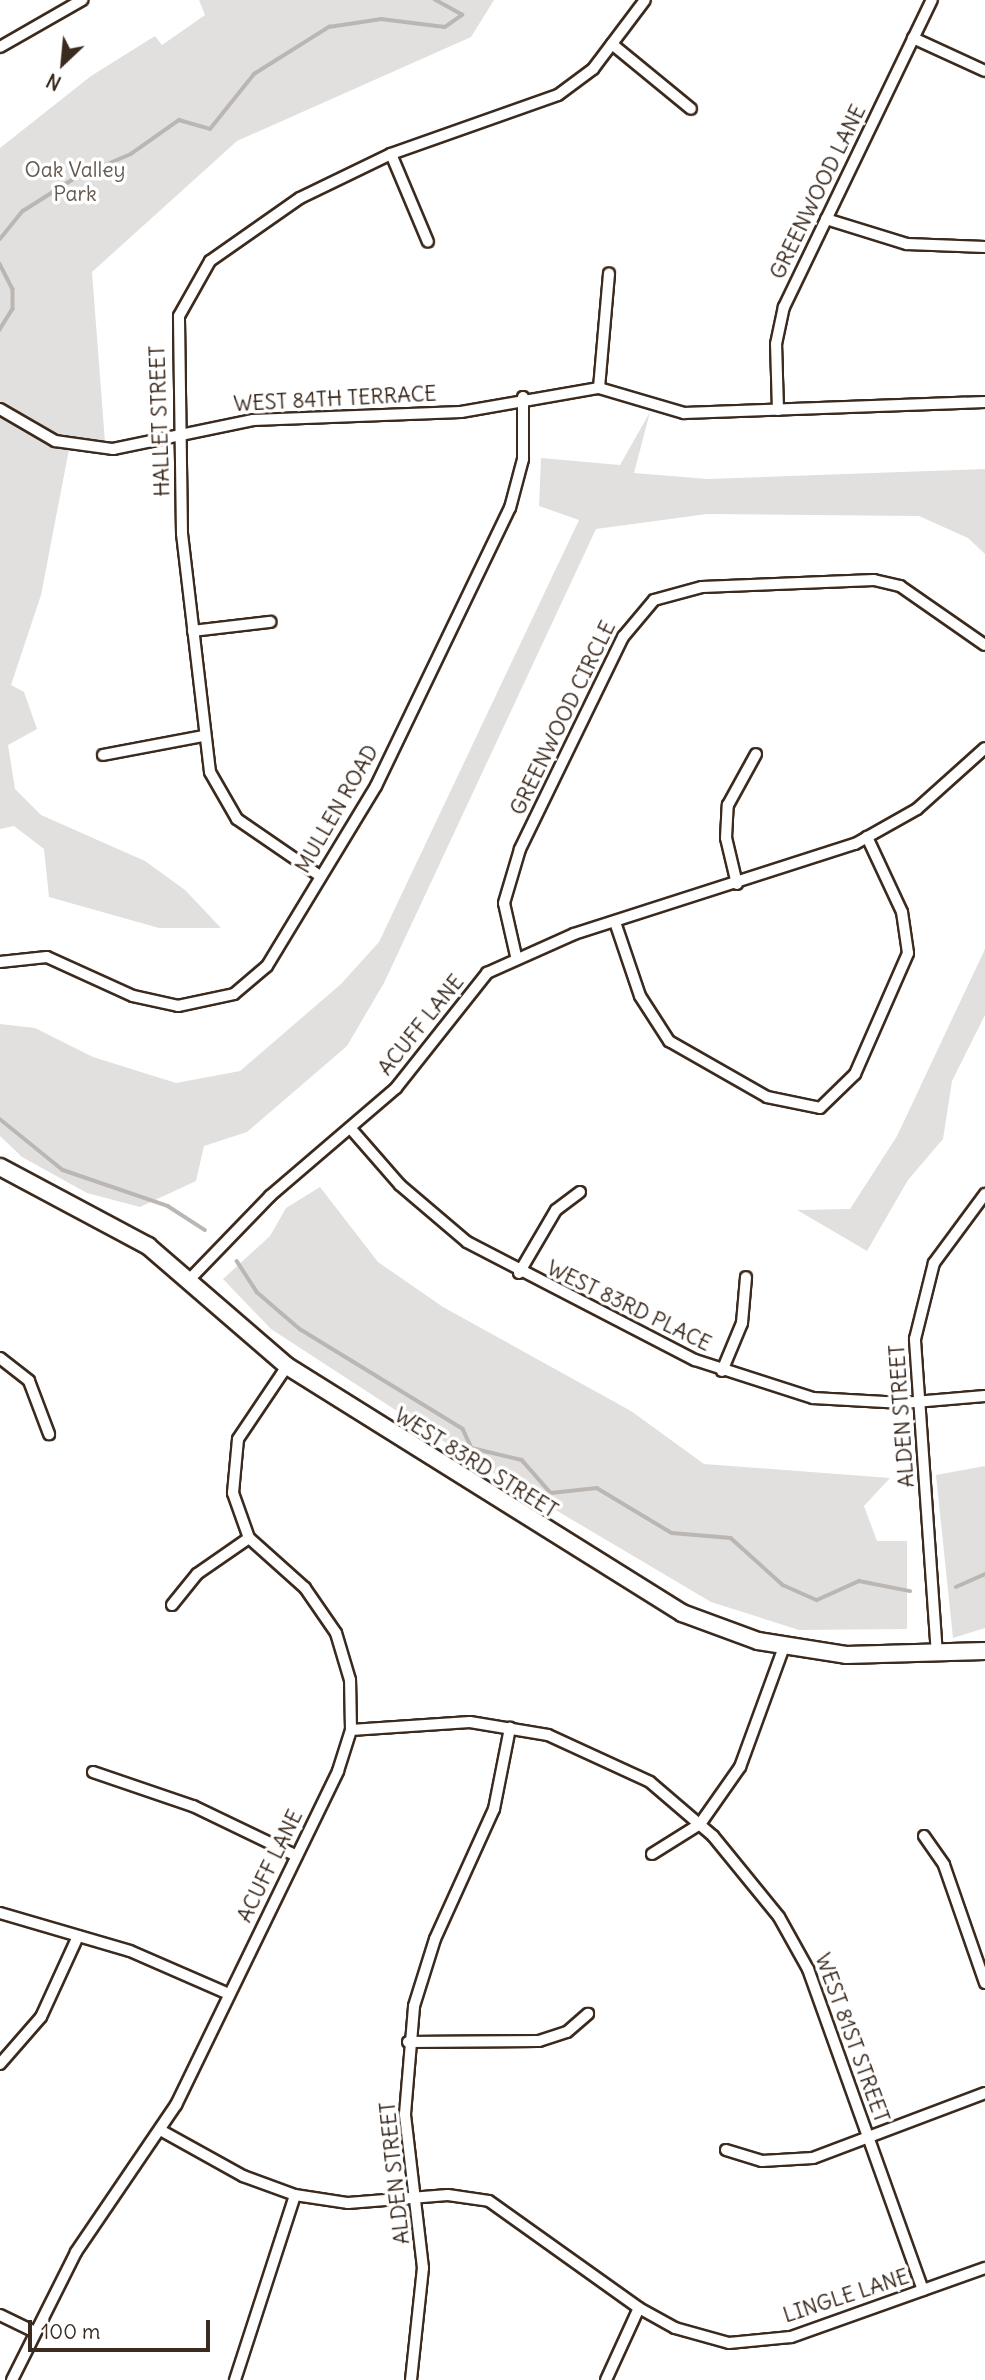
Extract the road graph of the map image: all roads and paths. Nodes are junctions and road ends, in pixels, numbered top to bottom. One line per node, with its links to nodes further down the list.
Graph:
1 (82, 0): 6 (street)
2 (645, 0): 5 (street, HALLET STREET)
3 (932, 0): 4 (street, GREENWOOD LANE)
4 (914, 38): 7 (street); 10 (street, GREENWOOD LANE)
5 (612, 44): 8 (street); 9 (street, HALLET STREET)
6 (0, 47)
7 (985, 71)
8 (691, 109)
9 (391, 154): 11 (street); 19 (street, HALLET STREET)
10 (826, 219): 12 (street); 18 (street, GREENWOOD LANE)
11 (428, 242)
12 (985, 247)
13 (609, 273): 14 (street)
14 (599, 388): 15 (street, WEST 84TH TERRACE); 18 (street, WEST 84TH TERRACE)
15 (523, 397): 19 (street, WEST 84TH TERRACE); 28 (street, MULLEN ROAD)
16 (985, 402): 18 (street, WEST 84TH TERRACE)
17 (0, 409): 19 (street, WEST 84TH TERRACE)
18 (778, 410)
19 (179, 434): 21 (street, HALLET STREET)
20 (270, 622): 21 (street)
21 (192, 631): 23 (street, HALLET STREET)
22 (985, 645): 31 (street, GREENWOOD CIRCLE)
23 (204, 736): 26 (street); 28 (street, HALLET STREET)
24 (985, 748): 27 (street, ACUFF LANE)
25 (756, 754): 29 (street)
26 (103, 755)
27 (867, 837): 29 (street, ACUFF LANE); 33 (street)
28 (320, 876): 32 (street, MULLEN ROAD)
29 (737, 884): 30 (street, ACUFF LANE)
30 (615, 922): 31 (street, ACUFF LANE); 33 (street)
31 (516, 956): 35 (street, ACUFF LANE)
32 (0, 960)
33 (820, 1108): 34 (street)
34 (825, 1119)
35 (352, 1130): 39 (street, WEST 83RD PLACE); 41 (street, ACUFF LANE)
36 (0, 1167): 41 (street, WEST 83RD STREET)
37 (580, 1192): 39 (street, WEST 83RD PLACE)
38 (985, 1194): 46 (street, ALDEN STREET)
39 (519, 1273): 44 (street, WEST 83RD PLACE)
40 (746, 1277): 44 (street, WEST 83RD PLACE)
41 (189, 1280): 43 (street, WEST 83RD STREET)
42 (0, 1358): 47 (street)
43 (286, 1366): 48 (street, ACUFF LANE); 50 (street, WEST 83RD STREET)
44 (722, 1371): 46 (street, WEST 83RD PLACE)
45 (985, 1396): 46 (street, WEST 83RD PLACE)
46 (919, 1401): 52 (street, ALDEN STREET)
47 (49, 1434)
48 (249, 1538): 49 (street); 54 (street, ACUFF LANE)
49 (172, 1605)
50 (784, 1647): 52 (street, WEST 83RD STREET); 56 (street)
51 (985, 1651): 52 (street, WEST 83RD STREET)
52 (937, 1655)
53 (510, 1728): 54 (street, WEST 81ST STREET); 56 (street, WEST 81ST STREET); 65 (street, ALDEN STREET)
54 (351, 1730): 59 (street, ACUFF LANE)
55 (93, 1772): 59 (street)
56 (700, 1824): 58 (street); 69 (street, WEST 81ST STREET)
57 (924, 1836): 62 (street)
58 (652, 1854)
59 (297, 1856): 63 (street, ACUFF LANE)
60 (0, 1913): 61 (street)
61 (78, 1936): 63 (street); 66 (street)
62 (985, 1983)
63 (229, 1994): 68 (street, ACUFF LANE)
64 (588, 2014): 65 (street)
65 (408, 2042): 72 (street, ALDEN STREET)
66 (0, 2064)
67 (985, 2093): 69 (street)
68 (162, 2131): 71 (street, LINGLE LANE); 77 (street, ACUFF LANE)
69 (870, 2140): 70 (street); 74 (street, WEST 81ST STREET)
70 (726, 2150)
71 (295, 2195): 72 (street, LINGLE LANE); 79 (street)
72 (417, 2200): 75 (street, LINGLE LANE); 80 (street, ALDEN STREET)
73 (985, 2269): 74 (street, LINGLE LANE)
74 (923, 2290): 75 (street, LINGLE LANE)
75 (639, 2308): 81 (street)
76 (0, 2315): 77 (street)
77 (35, 2332): 78 (street, ACUFF LANE)
78 (12, 2380)
79 (235, 2380)
80 (411, 2380)
81 (606, 2380)

